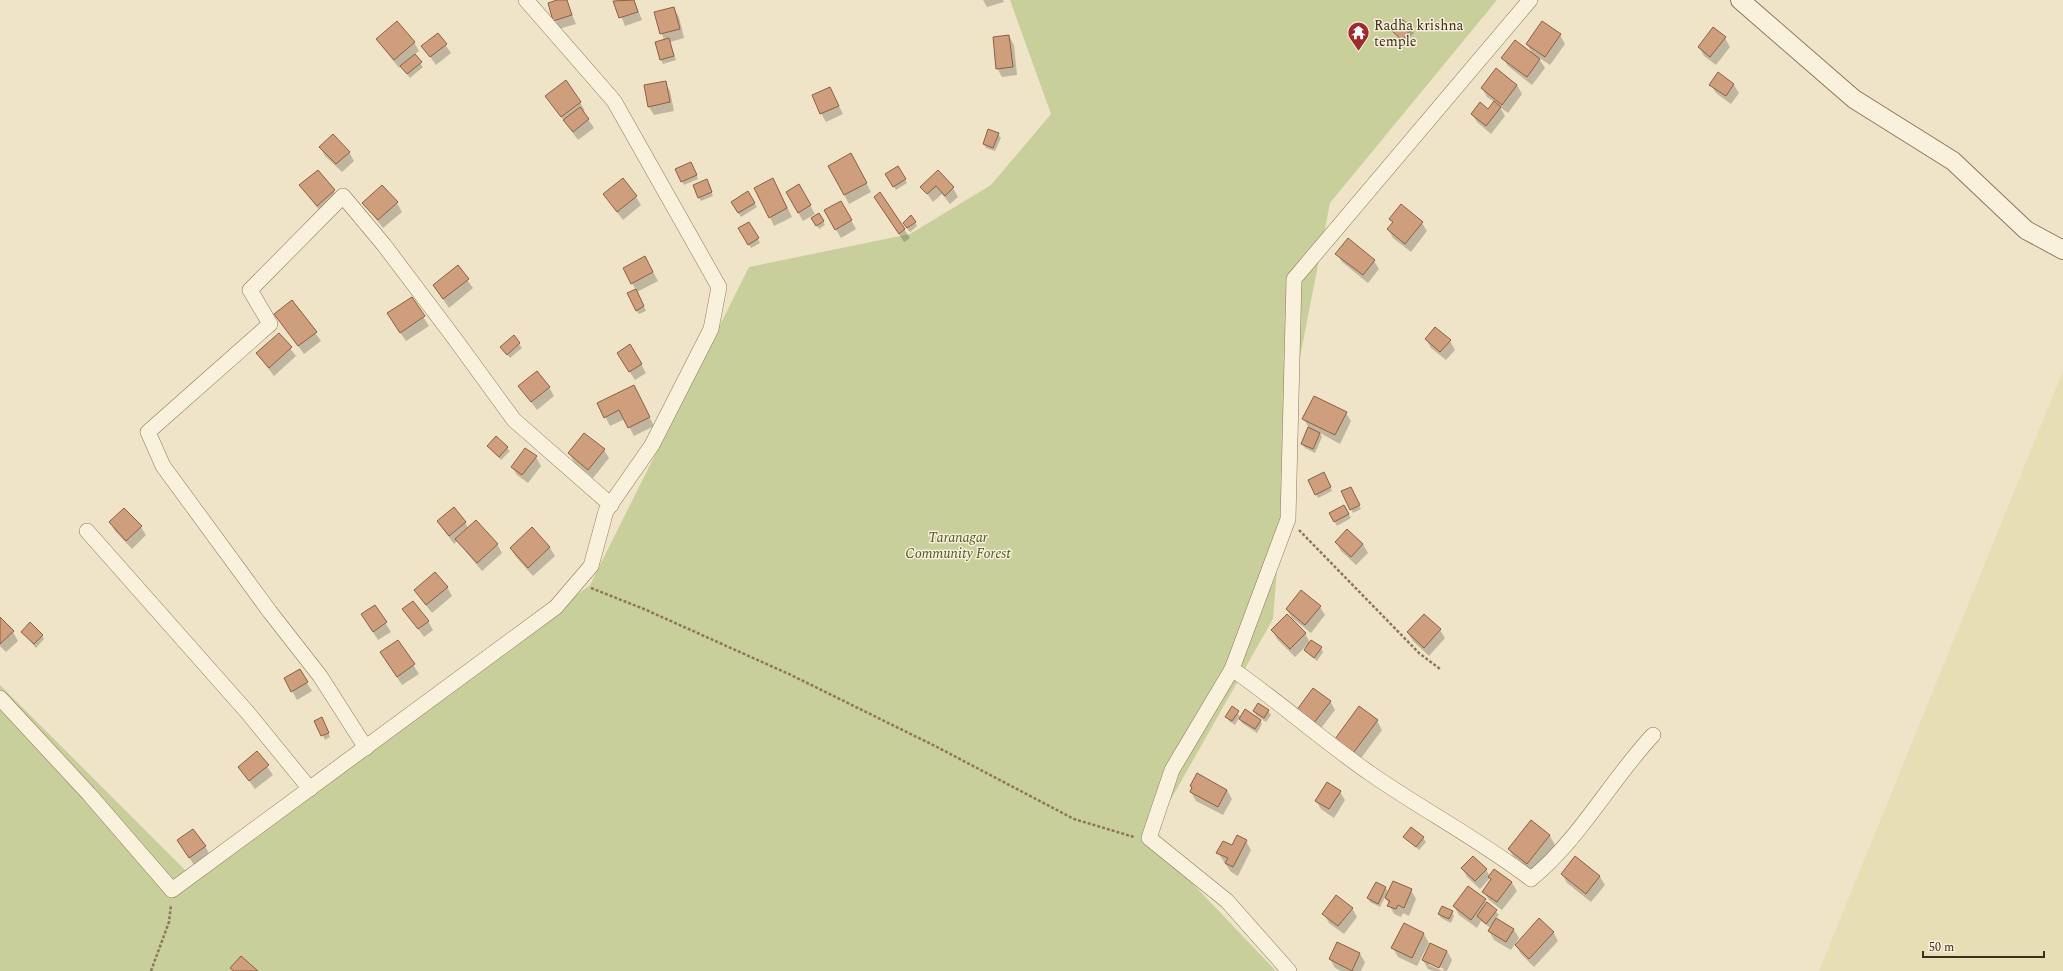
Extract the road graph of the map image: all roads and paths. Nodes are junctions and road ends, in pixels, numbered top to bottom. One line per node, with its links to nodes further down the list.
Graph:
1 (526, 0): 5 (street)
2 (1530, 0): 6 (street)
3 (1740, 0): 4 (street)
4 (2063, 250)
5 (611, 505): 8 (street); 13 (street)
6 (1288, 519): 9 (street); 10 (path)
7 (86, 530): 14 (street)
8 (577, 582): 13 (street); 15 (path)
9 (1232, 669): 12 (street); 15 (street)
10 (1440, 669)
11 (0, 698): 16 (street)
12 (1653, 735)
13 (366, 748): 14 (street)
14 (310, 789): 16 (street)
15 (1149, 838): 18 (street)
16 (172, 890): 17 (path)
17 (151, 971)
18 (1289, 971)

